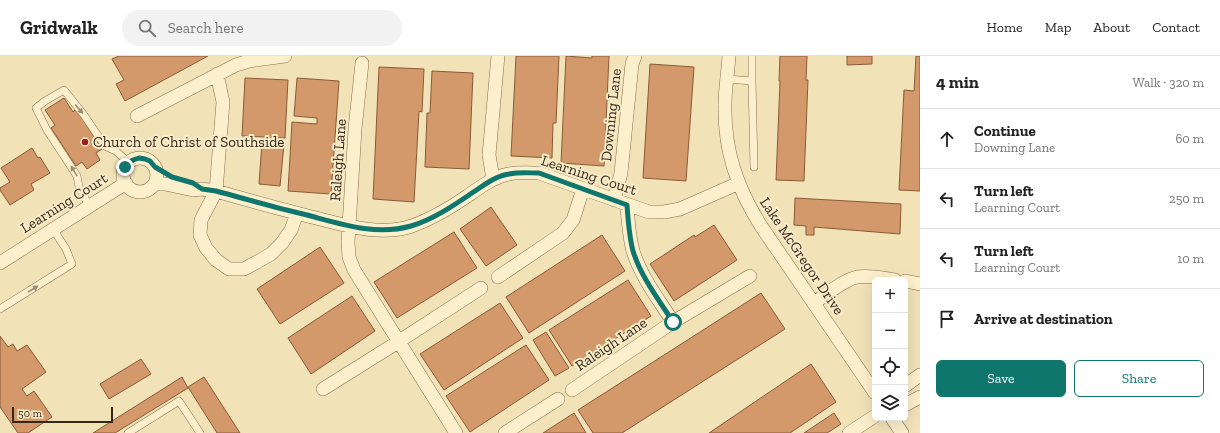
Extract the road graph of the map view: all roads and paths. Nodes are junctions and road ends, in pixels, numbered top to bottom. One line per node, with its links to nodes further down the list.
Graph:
1 (285, 56): 7 (street)
2 (498, 56): 14 (street)
3 (635, 56): 21 (street, Downing Lane)
4 (729, 56): 8 (street, Lake McGregor Drive)
5 (752, 56): 9 (lane)
6 (362, 63): 25 (street, Raleigh Lane)
7 (217, 74): 10 (street); 20 (street)
8 (727, 79): 9 (lane); 16 (street, Lake McGregor Drive)
9 (752, 80): 13 (lane)
10 (137, 116)
11 (129, 163): 12 (street, Learning Court); 15 (street, Learning Court); 23 (lane, one-way to 11)
12 (155, 167): 17 (street); 18 (street, Learning Court)
13 (754, 167)
14 (493, 179): 19 (street, Learning Court); 25 (street, Learning Court)
15 (126, 183): 17 (street, Learning Court); 23 (street, Learning Court)
16 (739, 183): 22 (street, Learning Court); 34 (street, Lake McGregor Drive)
17 (155, 184): 18 (street, Learning Court)
18 (202, 189): 20 (street, Learning Court)
19 (583, 189): 21 (street, Learning Court); 29 (street)
20 (216, 191): 24 (street, Learning Court); 24 (street)
21 (614, 200): 22 (street, Learning Court)
22 (627, 205): 36 (street)
23 (89, 206): 26 (street, Learning Court)
24 (297, 213): 25 (street, Learning Court)
25 (349, 226): 37 (street, Raleigh Lane)
26 (53, 229): 27 (street, Learning Court); 35 (lane, one-way to 26)
27 (0, 263)
28 (750, 276): 36 (street, Raleigh Lane)
29 (498, 277)
30 (872, 277): 34 (street)
31 (908, 282): 32 (street)
32 (920, 284)
33 (481, 288): 37 (street)
34 (814, 303): 41 (street, Lake McGregor Drive)
35 (0, 309)
36 (673, 322): 42 (street, Raleigh Lane)
37 (398, 342): 40 (street); 50 (street, Raleigh Lane)
38 (920, 375): 39 (street)
39 (906, 385)
40 (323, 389)
41 (872, 389)
42 (572, 390)
43 (920, 397): 45 (street)
44 (558, 399): 51 (street)
45 (908, 403)
46 (872, 418): 52 (street)
47 (894, 421): 53 (street)
48 (128, 433): 49 (lane)
49 (200, 433)
50 (456, 433)
51 (504, 433)
52 (849, 433)
53 (902, 433)

